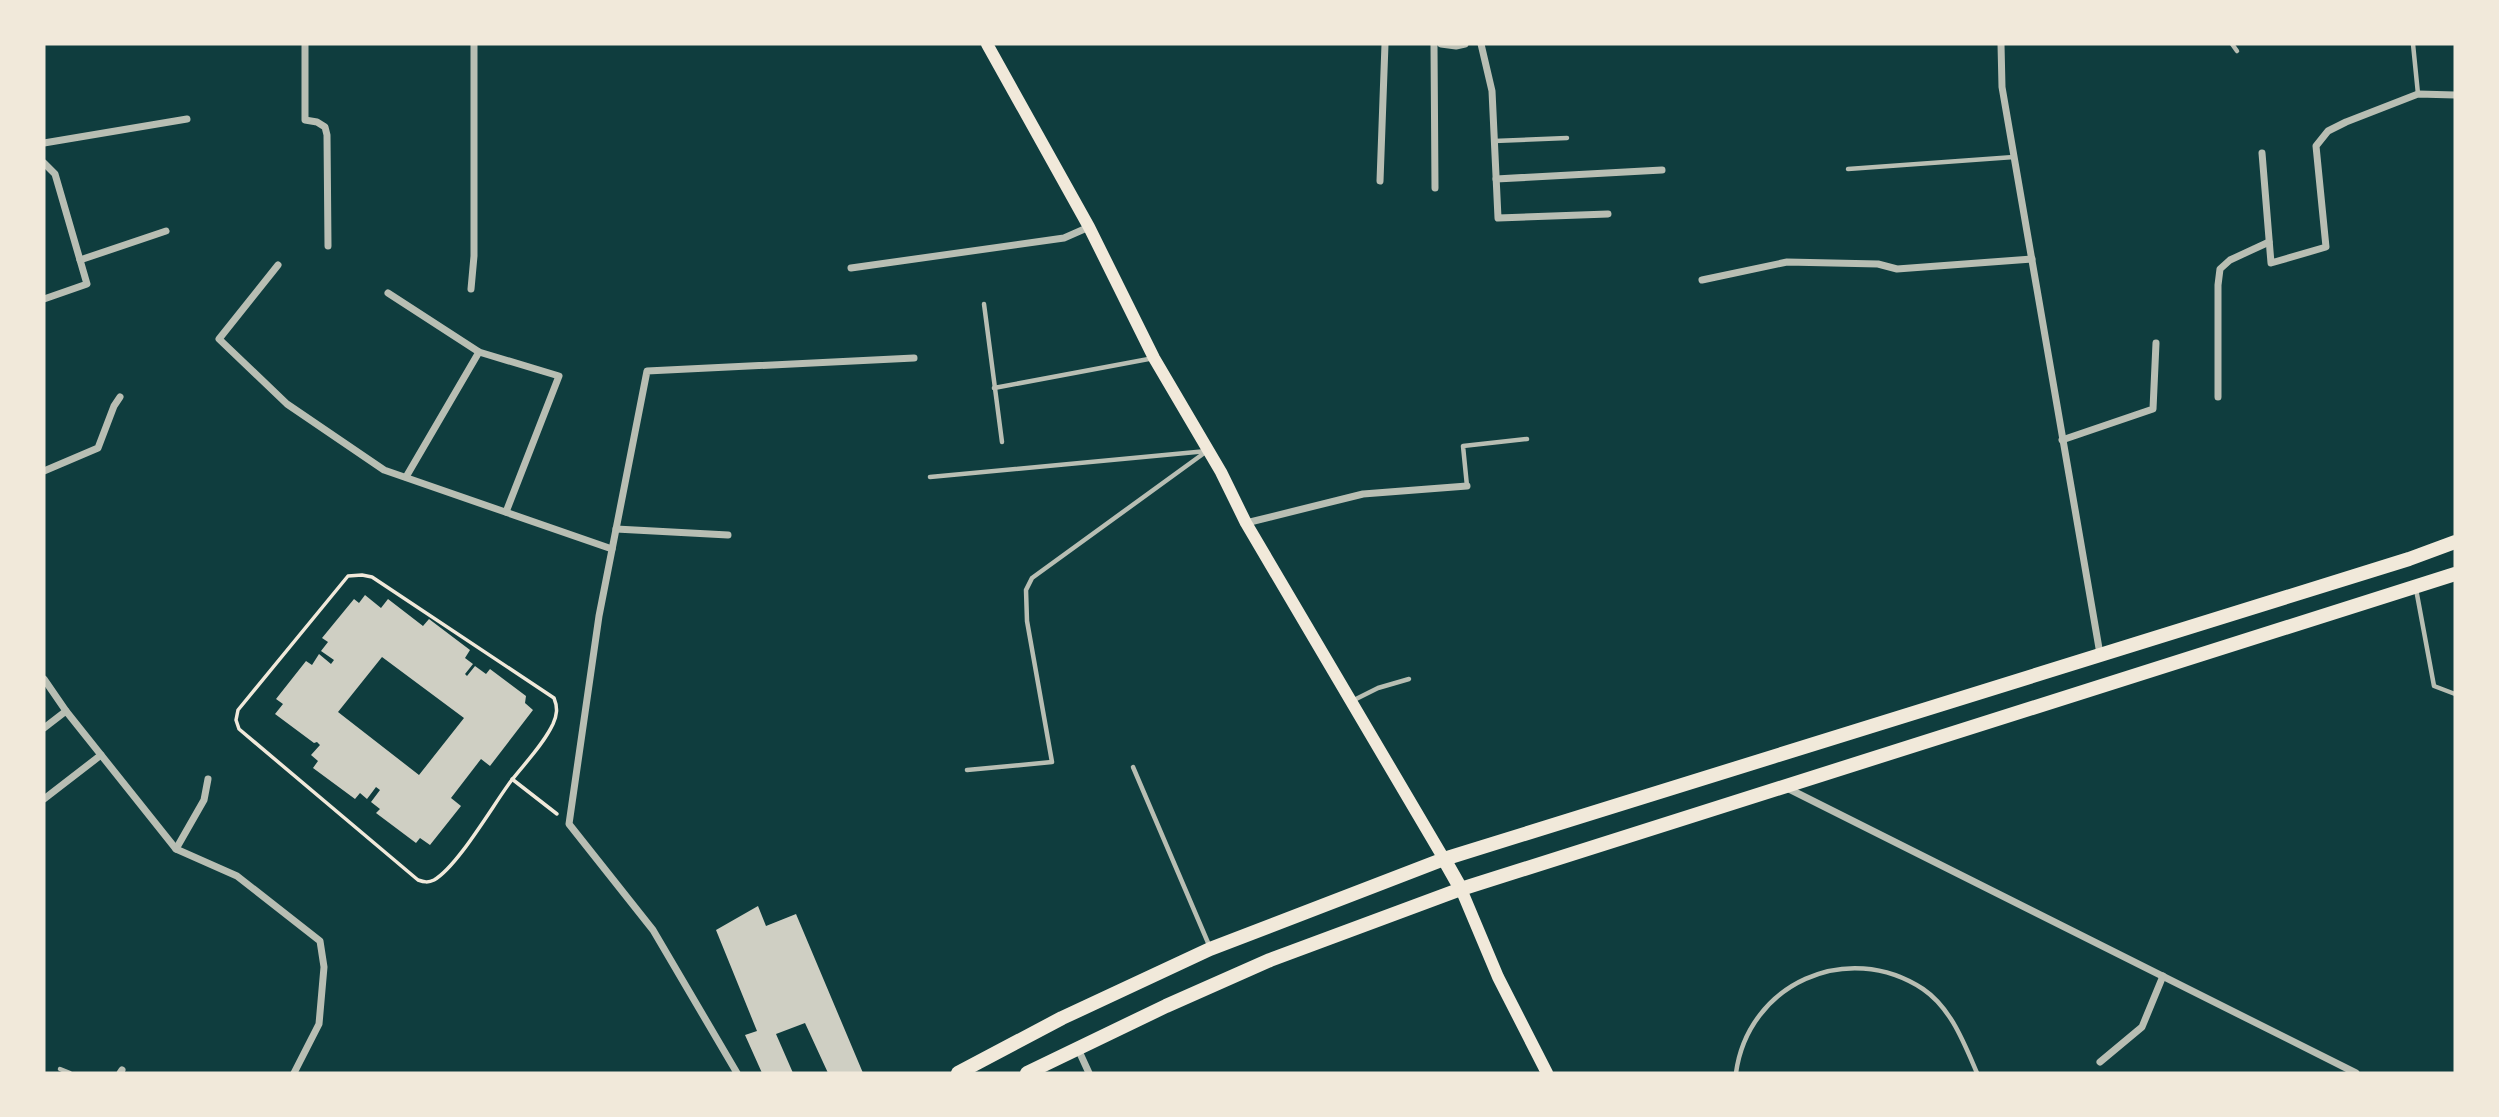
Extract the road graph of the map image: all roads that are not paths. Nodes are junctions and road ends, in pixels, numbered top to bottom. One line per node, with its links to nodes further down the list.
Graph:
1 (305, 44): 31 (street)
2 (474, 44): 37 (street)
3 (986, 44): 28 (main road)
4 (1385, 44): 25 (street)
5 (1434, 44): 26 (street)
6 (1441, 44): 7 (street)
7 (1465, 44)
8 (1481, 44): 17 (street)
9 (2001, 44): 20 (street)
10 (2232, 44): 12 (lane)
11 (2413, 44): 13 (lane)
12 (2237, 51)
13 (2418, 94): 14 (street); 30 (street)
14 (2455, 95)
15 (187, 119): 18 (street)
16 (1567, 138): 17 (lane)
17 (1494, 141): 24 (street)
18 (44, 144)
19 (2262, 153): 30 (street)
20 (2014, 157): 22 (lane); 32 (street)
21 (44, 163): 33 (street)
22 (1848, 169)
23 (1662, 170): 24 (street)
24 (1496, 179): 27 (street)
25 (1380, 181)
26 (1435, 188)
27 (1608, 214)
28 (1088, 228): 35 (street); 44 (main road)
29 (166, 230): 33 (street)
30 (2269, 242): 47 (street)
31 (328, 246)
32 (2032, 259): 36 (street); 49 (street)
33 (80, 260): 39 (street)
34 (278, 265): 53 (street)
35 (851, 268)
36 (1702, 280)
37 (471, 289)
38 (388, 293): 42 (street)
39 (44, 299)
40 (984, 304): 45 (lane)
41 (2156, 344): 49 (street)
42 (479, 352): 53 (street); 56 (street)
43 (914, 358): 58 (street)
44 (1154, 358): 45 (lane); 51 (main road)
45 (994, 388): 50 (lane)
46 (120, 397): 52 (street)
47 (2218, 397)
48 (1527, 439): 55 (lane)
49 (2063, 440): 64 (street)
50 (1002, 442)
51 (1208, 451): 54 (lane); 57 (main road); 73 (lane)
52 (44, 471)
53 (405, 477): 56 (street)
54 (930, 477)
55 (1467, 486): 57 (street)
56 (506, 512): 61 (street)
57 (1246, 523): 68 (main road)
58 (616, 530): 59 (street); 61 (street)
59 (728, 536)
60 (2455, 542): 64 (main road)
61 (612, 549): 87 (street)
62 (2455, 574): 63 (main road)
63 (2416, 588): 67 (lane); 75 (main road)
64 (2100, 654): 78 (main road)
65 (44, 678): 69 (street)
66 (1409, 679): 68 (lane)
67 (2455, 695)
68 (1351, 701): 78 (main road)
69 (66, 711): 70 (street); 71 (street)
70 (44, 728)
71 (101, 755): 76 (street); 77 (street)
72 (1133, 767): 80 (lane)
73 (967, 770)
74 (208, 779): 77 (street)
75 (1784, 786): 79 (main road); 81 (street)
76 (44, 799)
77 (176, 849): 86 (street)
78 (1444, 859): 79 (main road); 80 (main road)
79 (1461, 889): 82 (main road); 91 (main road)
80 (1210, 949): 88 (main road)
81 (2163, 976): 83 (street); 94 (street)
82 (1077, 1048): 89 (main road); 90 (street)
83 (2100, 1062)
84 (60, 1069): 85 (lane)
85 (70, 1073)
86 (294, 1073)
87 (737, 1073)
88 (958, 1073)
89 (1027, 1073)
90 (1089, 1073)
91 (1547, 1073)
92 (1736, 1073): 93 (lane)
93 (1977, 1073)
94 (2356, 1073)

